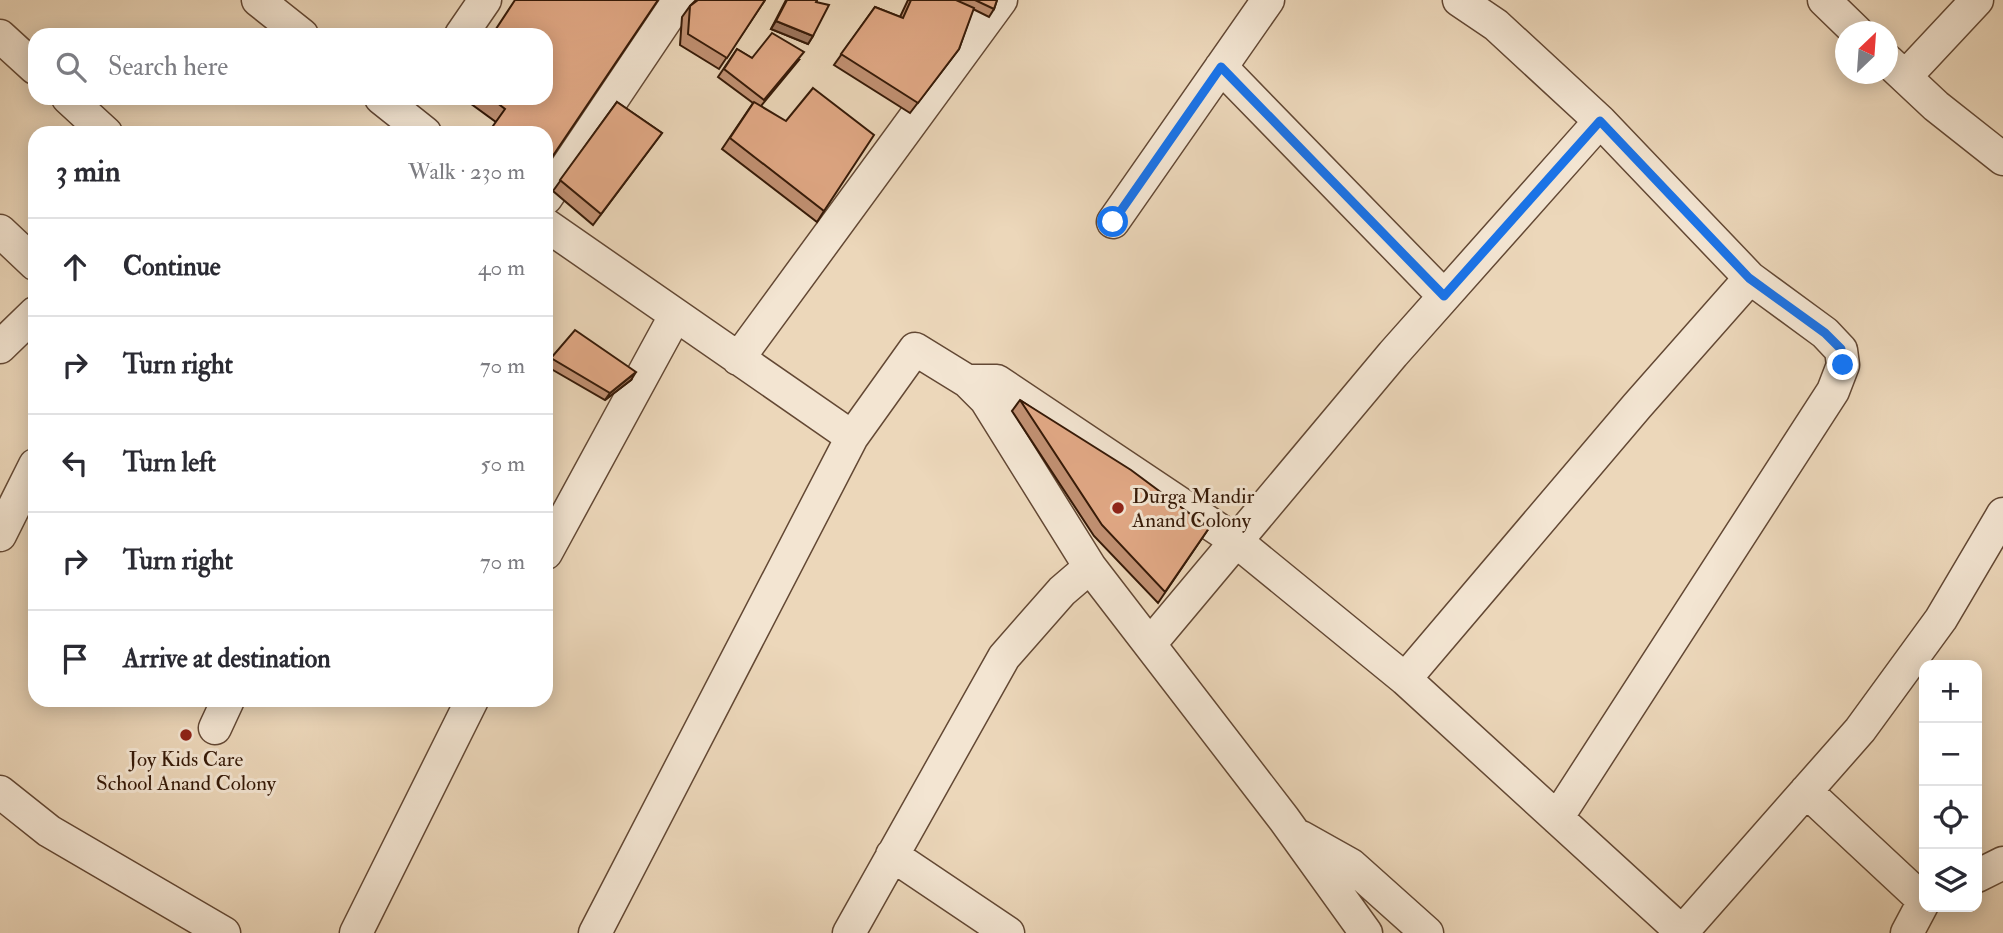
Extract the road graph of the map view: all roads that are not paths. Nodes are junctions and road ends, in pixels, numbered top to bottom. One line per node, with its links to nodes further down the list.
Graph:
1 (258, 0): 10 (street)
2 (485, 0): 11 (street)
3 (678, 0): 21 (street)
4 (1001, 0): 31 (street)
5 (1268, 0): 14 (street)
6 (1824, 0): 9 (street)
7 (1977, 0): 15 (street)
8 (1472, 4): 18 (street)
9 (1846, 21)
10 (293, 28)
11 (466, 28)
12 (0, 36): 13 (street)
13 (28, 62)
14 (1221, 67): 22 (street); 27 (street)
15 (1898, 67)
16 (1898, 71): 20 (street)
17 (76, 105): 19 (street)
18 (1600, 121): 26 (street); 27 (street)
19 (98, 126)
20 (2003, 159)
21 (553, 188)
22 (1113, 222)
23 (553, 230): 28 (street)
24 (0, 231): 25 (street)
25 (28, 257)
26 (1749, 278): 41 (street); 45 (street)
27 (1444, 296): 38 (street)
28 (675, 316): 31 (street); 35 (street)
29 (28, 320): 30 (street)
30 (0, 347)
31 (738, 359): 33 (street)
32 (967, 381): 33 (street); 38 (street); 39 (street)
33 (852, 437): 55 (street)
34 (28, 479): 37 (street)
35 (556, 506)
36 (2003, 514): 43 (street)
37 (0, 534)
38 (1236, 541): 40 (street); 41 (street)
39 (1090, 568): 40 (street); 47 (street)
40 (1150, 644): 46 (street)
41 (1405, 680): 45 (street)
42 (469, 707): 54 (street)
43 (1806, 791): 50 (street); 52 (street)
44 (0, 792): 53 (street)
45 (1557, 817): 52 (street)
46 (1295, 834): 58 (street); 59 (street)
47 (892, 855): 56 (street); 57 (street)
48 (2003, 863): 49 (street)
49 (1982, 874)
50 (1919, 896)
51 (1919, 910): 60 (street)
52 (1682, 932)
53 (224, 933)
54 (356, 933)
55 (595, 933)
56 (849, 933)
57 (1007, 933)
58 (1366, 933)
59 (1427, 933)
60 (1907, 933)

